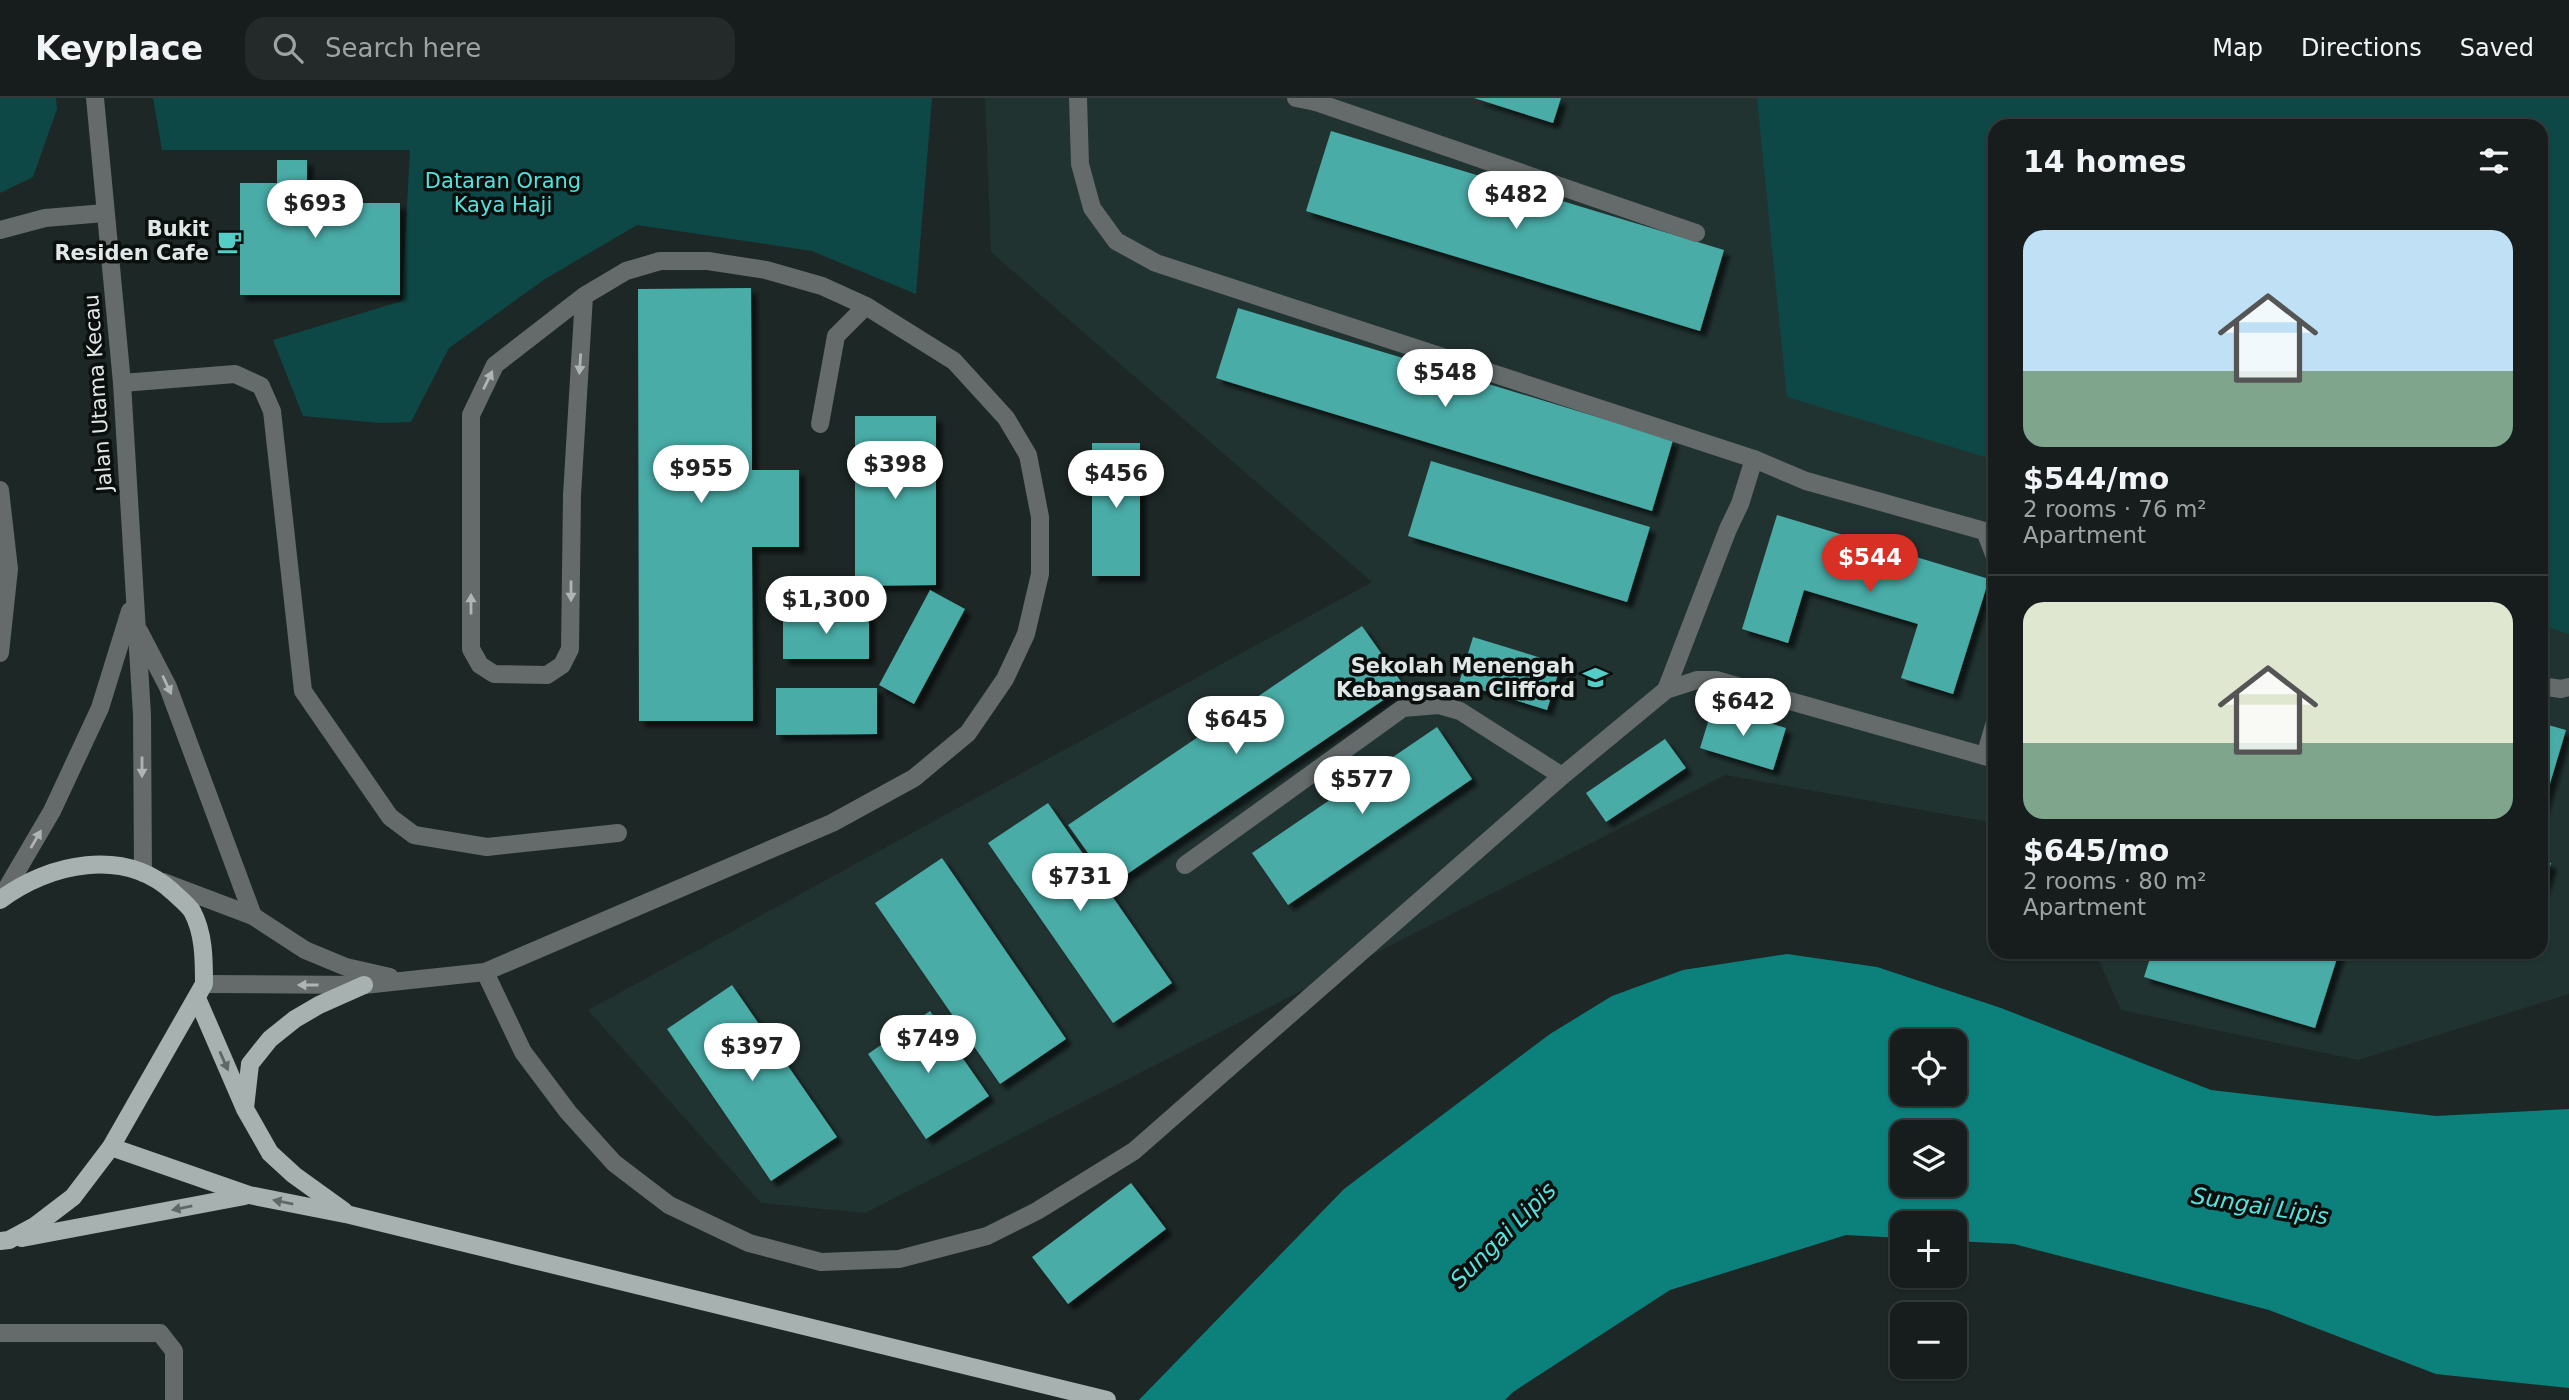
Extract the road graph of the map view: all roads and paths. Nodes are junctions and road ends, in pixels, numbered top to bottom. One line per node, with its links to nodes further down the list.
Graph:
1 (95, 98): 5 (street, Jalan Utama Kecau)
2 (1078, 98): 12 (street)
3 (1296, 98): 4 (street)
4 (1317, 100): 7 (street)
5 (105, 213): 6 (street); 10 (street, Jalan Utama Kecau)
6 (0, 230)
7 (1696, 233)
8 (584, 296): 8 (street, one-way to 8); 9 (street)
9 (866, 306): 11 (street); 29 (street)
10 (122, 383): 15 (street, Jalan Utama Kecau); 23 (street)
11 (820, 424)
12 (1754, 459): 14 (street); 20 (street)
13 (0, 490): 17 (street)
14 (1988, 531)
15 (134, 601): 16 (street, Jalan Utama Kecau); 27 (street, one-way to 15)
16 (136, 625): 25 (street, Jalan Utama Kecau, one-way to 25); 28 (street, one-way to 28)
17 (0, 653)
18 (2548, 687): 19 (street)
19 (2569, 687)
20 (1666, 690): 21 (street); 22 (street)
21 (1988, 756)
22 (1562, 776): 24 (street); 29 (street)
23 (618, 833)
24 (1185, 865)
25 (143, 873): 26 (main road); 27 (main road)
26 (162, 882): 28 (street); 32 (main road)
27 (1, 899)
28 (253, 916): 30 (street)
29 (485, 972): 30 (street)
30 (401, 980): 31 (street)
31 (364, 985): 32 (street, one-way to 32); 33 (main road)
32 (200, 991): 33 (main road, one-way to 33); 34 (main road)
33 (245, 1109): 36 (main road)
34 (111, 1147): 35 (main road); 37 (main road)
35 (249, 1195): 36 (main road, one-way to 35); 37 (main road, one-way to 37)
36 (349, 1215): 40 (main road)
37 (4, 1241)
38 (0, 1333): 39 (street)
39 (174, 1400)
40 (1107, 1400)

